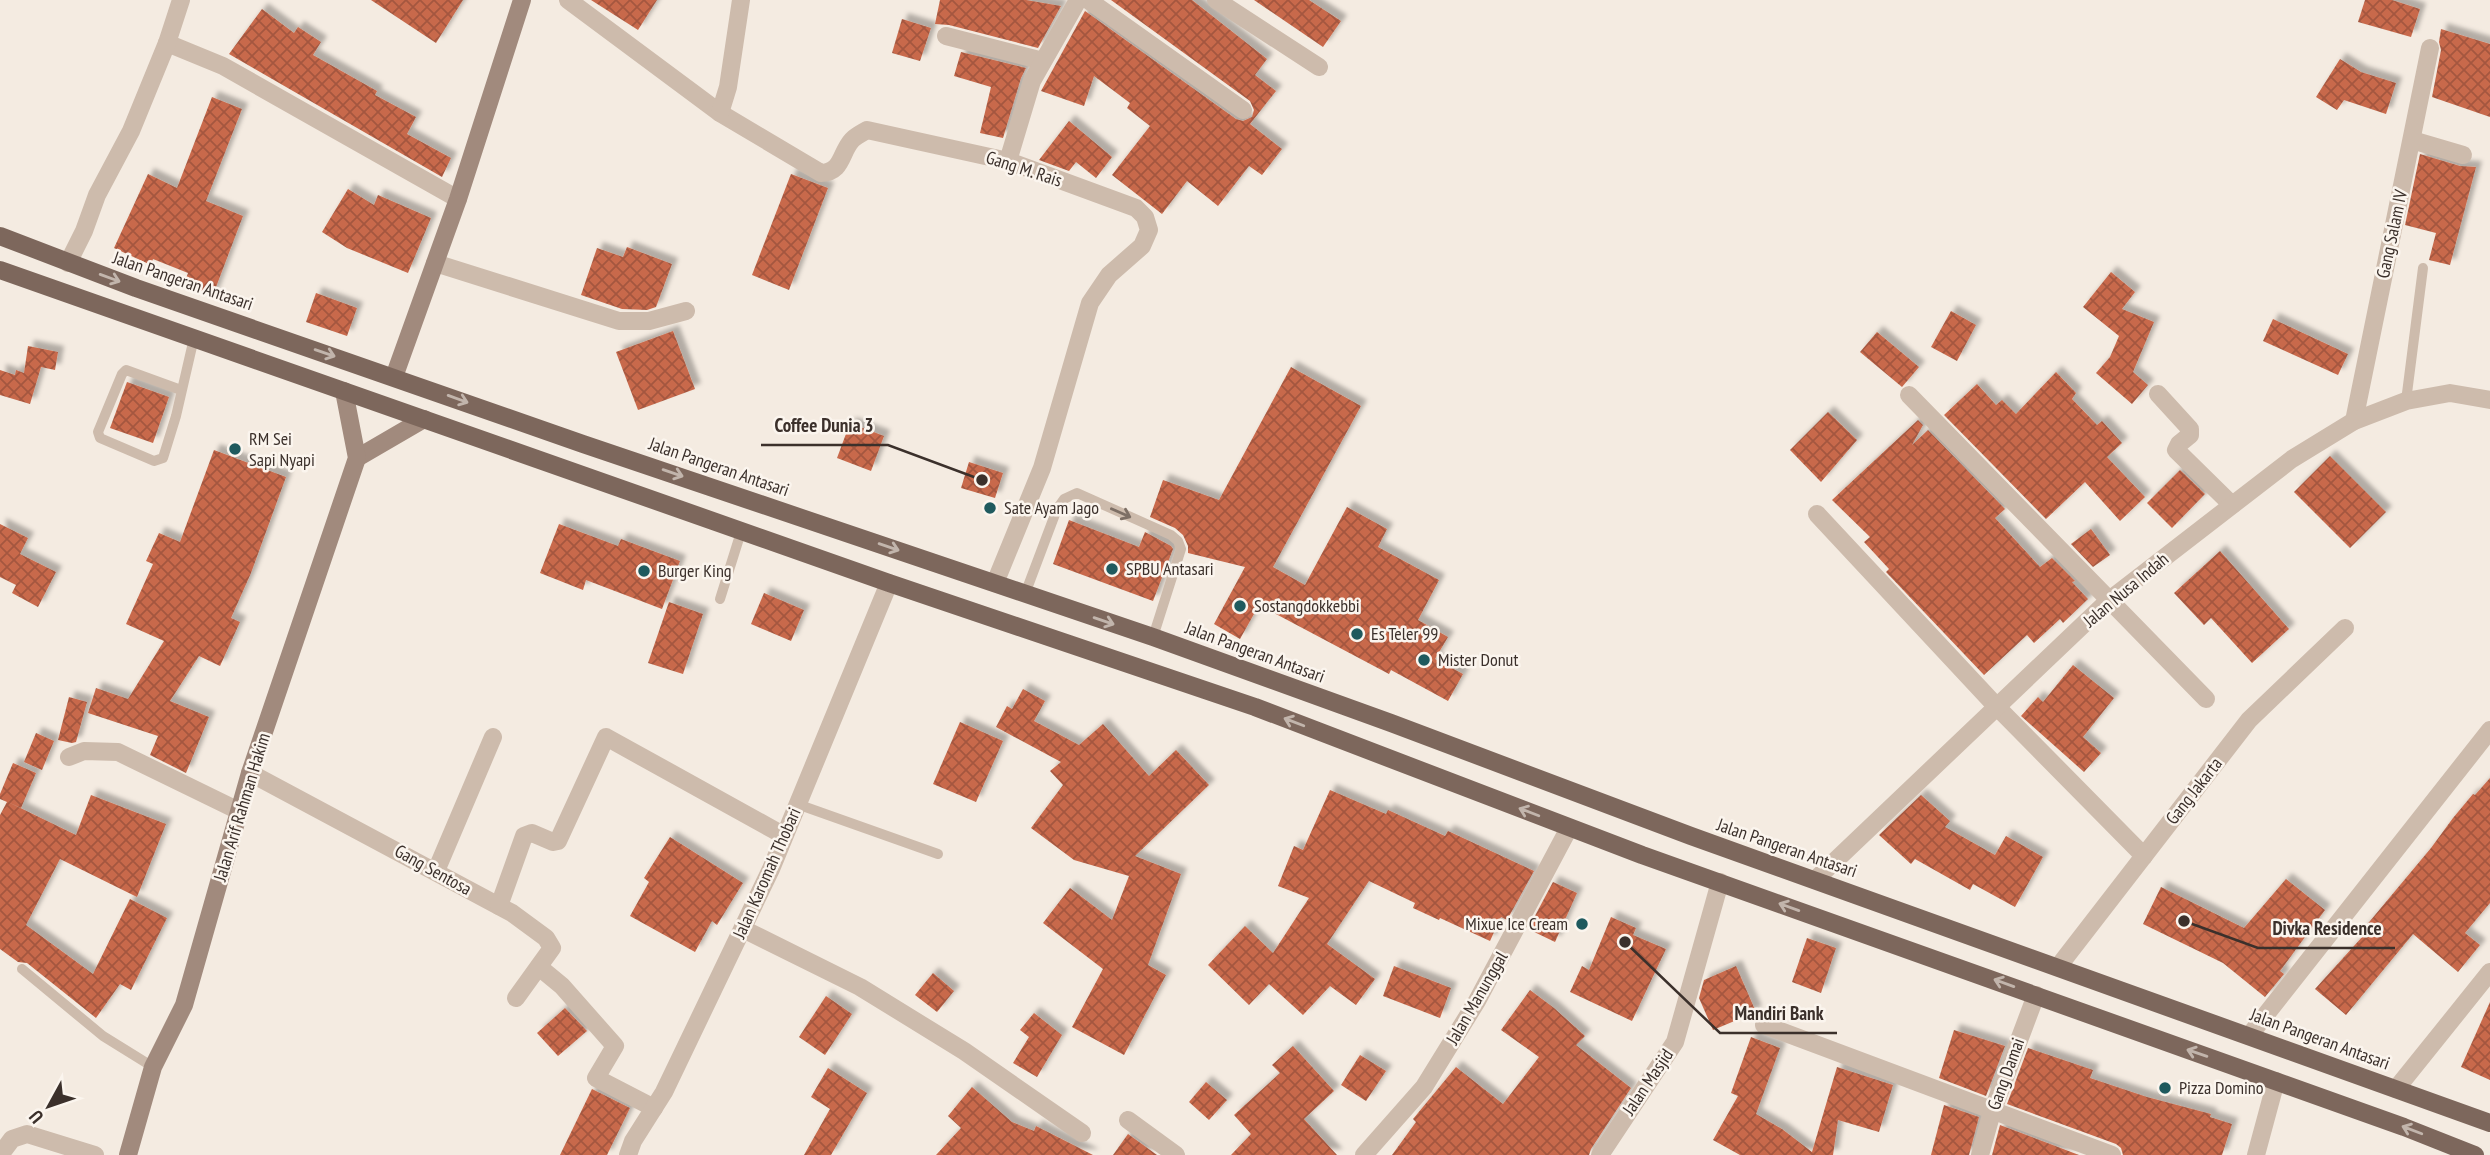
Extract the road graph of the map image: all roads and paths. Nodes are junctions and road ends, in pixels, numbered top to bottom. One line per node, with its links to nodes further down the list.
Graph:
1 (181, 0): 9 (street)
2 (522, 0): 18 (street)
3 (568, 0): 14 (street, Gang M. Rais)
4 (741, 0): 14 (street)
5 (1078, 0): 11 (street)
6 (1088, 0): 13 (street)
7 (1216, 0): 12 (street)
8 (946, 36): 11 (street)
9 (167, 43): 18 (street); 20 (street)
10 (2430, 48): 15 (street, Gang Salam IV)
11 (1043, 61): 17 (street)
12 (1319, 67)
13 (1243, 110)
14 (720, 113): 17 (street, Gang M. Rais)
15 (2412, 140): 16 (street); 34 (street, Gang Salam IV)
16 (2463, 155)
17 (1009, 161): 40 (street, Gang M. Rais)
18 (458, 199): 21 (street)
19 (0, 236): 20 (main road, Jalan Pangeran Antasari)
20 (68, 263): 26 (main road, Jalan Pangeran Antasari, one-way to 26)
21 (435, 263): 24 (street); 26 (street)
22 (2423, 268): 31 (lane)
23 (0, 270): 25 (main road)
24 (687, 311)
25 (194, 338): 27 (lane); 28 (main road)
26 (394, 377): 40 (main road, Jalan Pangeran Antasari, one-way to 40)
27 (181, 390): 27 (lane)
28 (344, 391): 33 (main road); 35 (street, Jalan Arif Rahman Hakim)
29 (2158, 394): 36 (street)
30 (1909, 395): 43 (street)
31 (2406, 401): 32 (street, Jalan Nusa Indah); 34 (street, Jalan Nusa Indah)
32 (2490, 401)
33 (424, 419): 35 (street); 38 (main road)
34 (2354, 421): 36 (street, Jalan Nusa Indah)
35 (357, 458): 55 (street, Jalan Arif Rahman Hakim)
36 (2232, 505): 43 (street, Jalan Nusa Indah)
37 (1817, 514): 47 (street)
38 (741, 531): 39 (main road); 42 (lane)
39 (889, 583): 52 (main road, one-way to 39); 56 (street, Jalan Karomah Thobari)
40 (995, 583): 41 (main road, Jalan Pangeran Antasari)
41 (1025, 594): 45 (main road, Jalan Pangeran Antasari, one-way to 45); 45 (lane, one-way to 45)
42 (720, 599)
43 (2108, 601): 46 (street); 47 (street, Jalan Nusa Indah)
44 (2345, 628): 61 (street, Gang Jakarta)
45 (1153, 637): 48 (main road, Jalan Pangeran Antasari)
46 (2206, 699)
47 (1997, 707): 61 (street); 63 (street, Jalan Nusa Indah)
48 (1352, 709): 49 (main road, Jalan Pangeran Antasari); 52 (main road)
49 (1391, 723): 53 (main road); 63 (main road, Jalan Pangeran Antasari)
50 (2490, 730): 74 (street)
51 (493, 737): 62 (street)
52 (1341, 739): 53 (main road)
53 (1380, 754): 58 (main road, one-way to 53)
54 (69, 757): 57 (street)
55 (250, 773): 57 (street, Jalan Arif Rahman Hakim); 62 (street, Gang Sentosa)
56 (797, 804): 59 (street, Jalan Karomah Thobari); 60 (lane)
57 (239, 811): 75 (street, Jalan Arif Rahman Hakim)
58 (1569, 828): 64 (main road); 89 (street, Jalan Manunggal)
59 (783, 835): 65 (street); 66 (street, Jalan Karomah Thobari)
60 (938, 853)
61 (2144, 856): 68 (street, Gang Jakarta)
62 (436, 871): 65 (street, Gang Sentosa)
63 (1815, 880): 68 (main road, Jalan Pangeran Antasari)
64 (1720, 882): 71 (main road, one-way to 64); 90 (street, Jalan Masjid)
65 (499, 906): 67 (street, Gang Sentosa)
66 (743, 929): 78 (street, Jalan Karomah Thobari); 82 (street)
67 (539, 967): 72 (street, Gang Sentosa); 78 (street)
68 (2058, 967): 74 (main road, Jalan Pangeran Antasari)
69 (22, 970): 75 (lane)
70 (2490, 972): 77 (street)
71 (2036, 995): 76 (main road, one-way to 71); 79 (street, Gang Damai)
72 (516, 998)
73 (1764, 1025): 79 (street)
74 (2249, 1036): 77 (main road, Jalan Pangeran Antasari)
75 (153, 1067): 86 (street, Jalan Arif Rahman Hakim)
76 (2276, 1081): 83 (main road, one-way to 76); 93 (street)
77 (2396, 1089): 81 (main road, Jalan Pangeran Antasari)
78 (654, 1108): 87 (street, Jalan Karomah Thobari)
79 (1992, 1112): 91 (street, Gang Damai); 92 (street)
80 (1128, 1120): 88 (street)
81 (2490, 1123)
82 (1082, 1133)
83 (2471, 1154)
84 (0, 1155): 85 (street)
85 (95, 1155)
86 (128, 1155)
87 (628, 1155)
88 (1175, 1155)
89 (1364, 1155)
90 (1600, 1155)
91 (1980, 1155)
92 (2112, 1155)
93 (2256, 1155)

